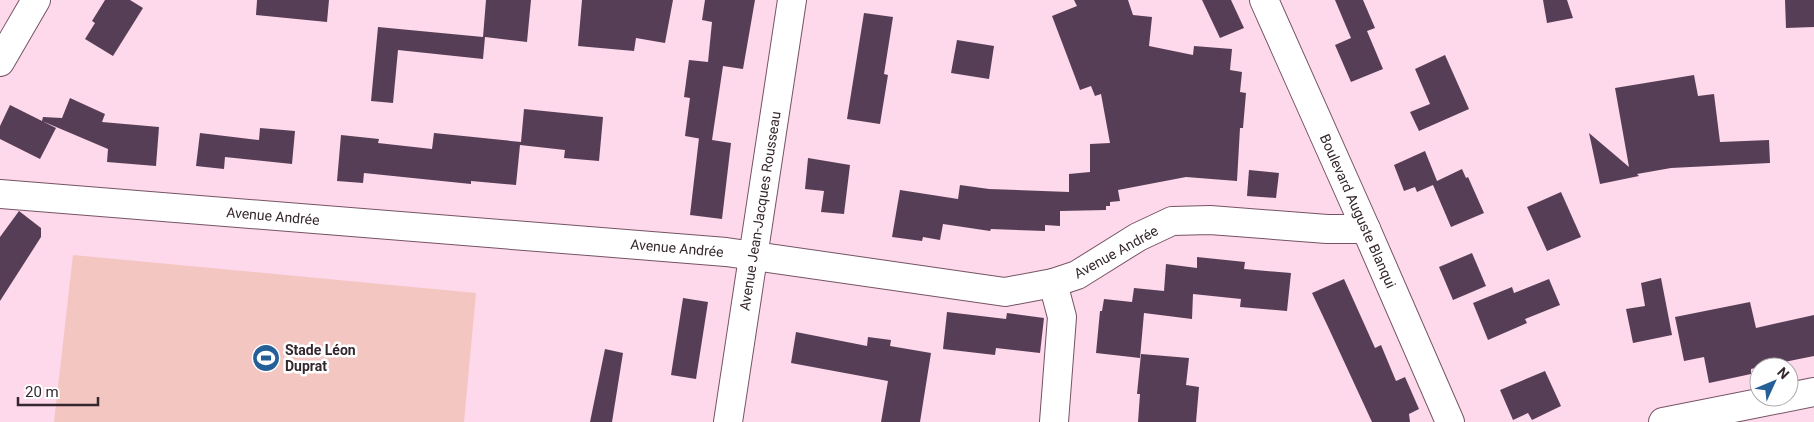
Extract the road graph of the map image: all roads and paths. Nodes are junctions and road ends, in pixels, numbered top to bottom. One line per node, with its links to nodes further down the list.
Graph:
1 (36, 0): 4 (street)
2 (792, 0): 7 (street, Avenue Jean-Jacques Rousseau)
3 (1264, 0): 6 (street, Boulevard Auguste Blanqui)
4 (0, 62)
5 (0, 194): 7 (street, Avenue Andrée)
6 (1366, 229): 8 (street, Avenue Andrée); 12 (street, Boulevard Auguste Blanqui)
7 (753, 256): 8 (street, Avenue Andrée); 10 (street, Avenue Jean-Jacques Rousseau)
8 (1054, 283): 11 (street)
9 (1814, 392): 13 (street)
10 (728, 422)
11 (1054, 422)
12 (1450, 422)
13 (1663, 422)

